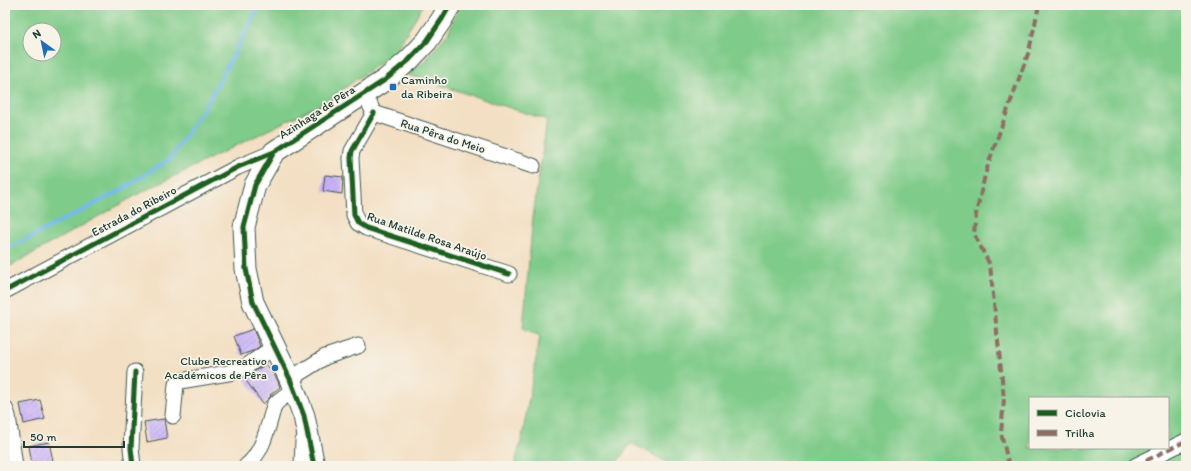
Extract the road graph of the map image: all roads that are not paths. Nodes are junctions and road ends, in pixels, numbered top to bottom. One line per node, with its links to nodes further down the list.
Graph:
1 (450, 5): 2 (street, Azinhaga de Pêra)
2 (366, 93): 3 (street); 4 (street, Azinhaga de Pêra)
3 (374, 114): 5 (street, Rua Pêra do Meio); 6 (street, Rua Matilde Rosa Araújo)
4 (274, 152): 7 (street, Estrada do Ribeiro); 9 (street, Azinhaga de Pêra)
5 (533, 166)
6 (509, 274)
7 (5, 290)
8 (358, 346): 11 (street)
9 (274, 347): 11 (street, Azinhaga de Pêra); 13 (street)
10 (135, 372): 17 (street)
11 (292, 384): 14 (street, Azinhaga de Pêra); 18 (street)
12 (5, 408): 16 (street)
13 (173, 416)
14 (304, 416): 19 (street); 20 (street, Azinhaga de Pêra)
15 (1186, 441): 21 (street)
16 (14, 466)
17 (133, 466)
18 (246, 466)
19 (302, 466)
20 (314, 466)
21 (1135, 466)

